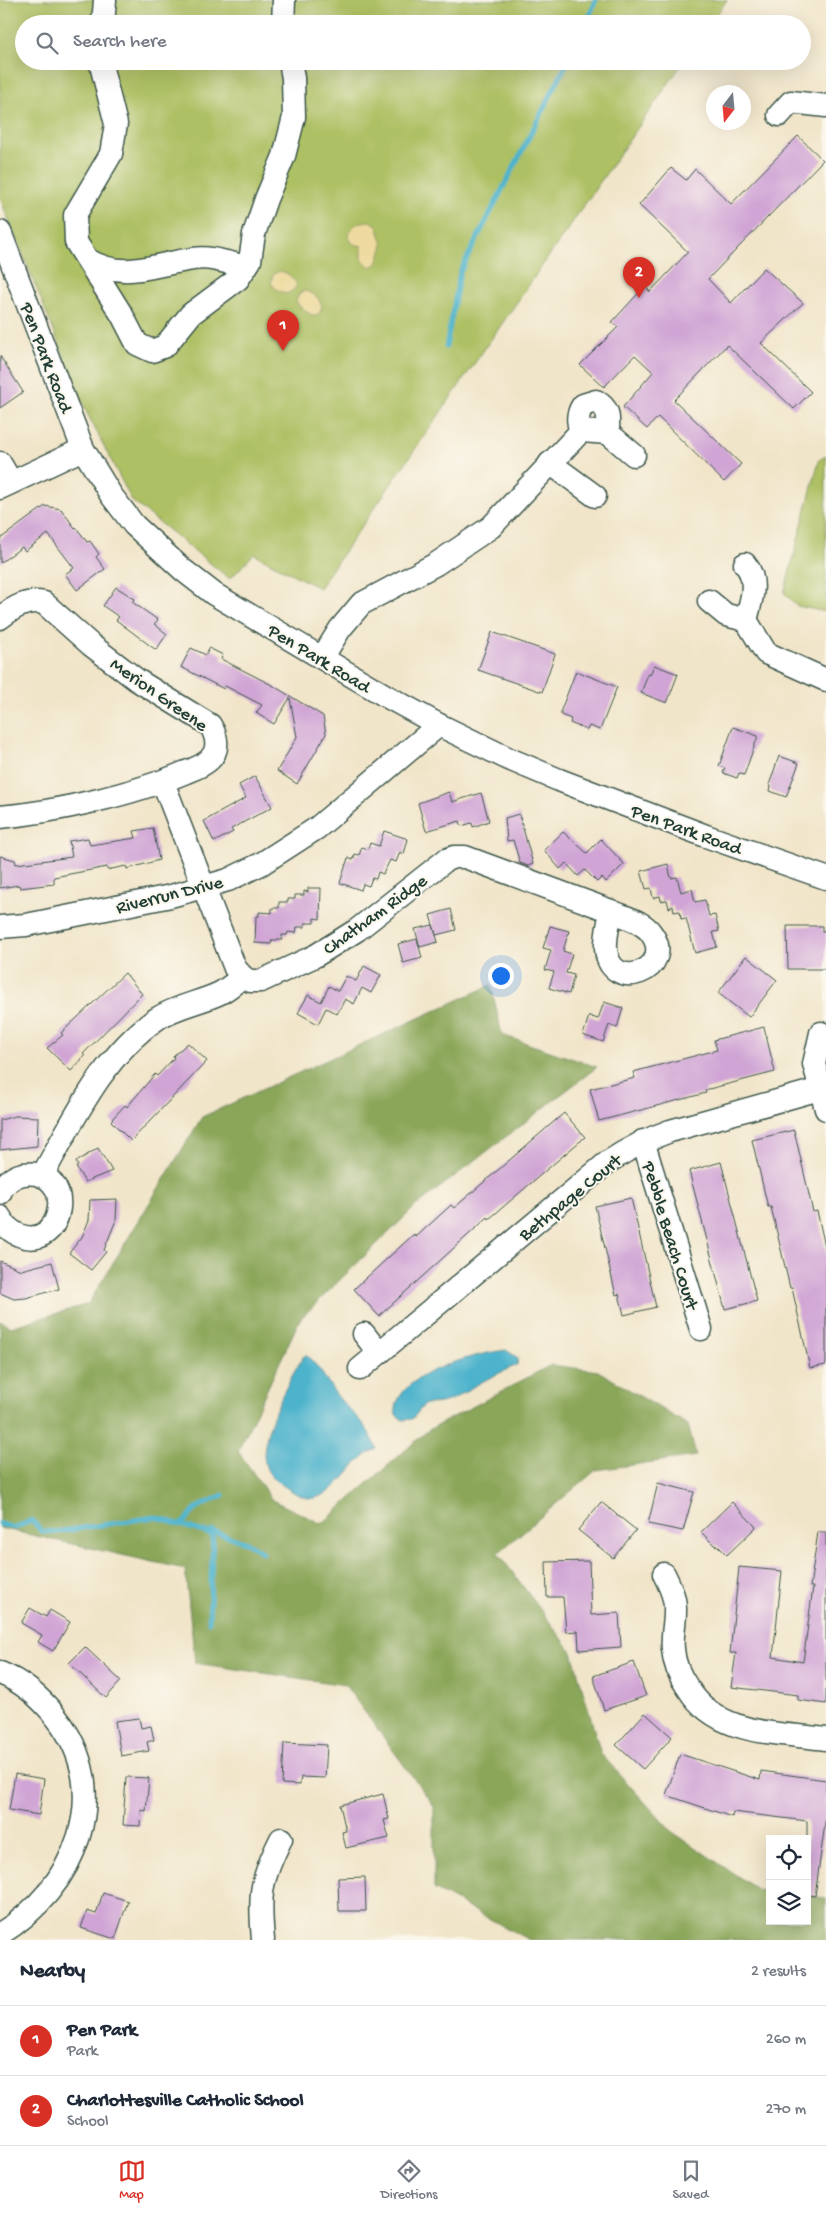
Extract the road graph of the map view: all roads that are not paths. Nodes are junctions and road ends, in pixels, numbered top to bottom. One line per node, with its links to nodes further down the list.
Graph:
1 (105, 0): 3 (street)
2 (284, 0): 4 (street)
3 (104, 15)
4 (283, 15)
5 (102, 70): 10 (street)
6 (292, 70): 11 (street)
7 (826, 106): 8 (street)
8 (779, 115)
9 (0, 232): 14 (street, Pen Park Road)
10 (88, 260): 11 (street); 11 (street)
11 (246, 267)
12 (581, 431): 13 (street); 13 (street); 16 (street)
13 (608, 433): 15 (street)
14 (83, 449): 17 (street); 23 (street, Pen Park Road)
15 (634, 455)
16 (550, 463): 18 (street); 23 (street)
17 (4, 477)
18 (595, 496)
19 (745, 564): 22 (street)
20 (709, 601): 22 (street)
21 (0, 618): 26 (street, Merion Greene)
22 (746, 620): 24 (street)
23 (322, 658): 25 (street, Pen Park Road)
24 (826, 680)
25 (439, 725): 28 (street, Pen Park Road); 29 (street, Riverrun Drive)
26 (163, 782): 27 (street, Merion Greene); 29 (street)
27 (0, 817)
28 (826, 878)
29 (205, 888): 31 (street, Riverrun Drive); 32 (street)
30 (611, 911): 32 (street, Chatham Ridge)
31 (0, 928)
32 (243, 977): 36 (street)
33 (821, 1033): 34 (street)
34 (823, 1099): 35 (street, Bethpage Court)
35 (643, 1141): 39 (street, Pebble Beach Court); 41 (street, Bethpage Court)
36 (42, 1176): 37 (street); 38 (street)
37 (0, 1193)
38 (0, 1217)
39 (701, 1329)
40 (364, 1334): 41 (street)
41 (380, 1353): 42 (street, Bethpage Court)
42 (360, 1369)
43 (664, 1574): 45 (street)
44 (0, 1673): 47 (street)
45 (826, 1739)
46 (281, 1839): 48 (street)
47 (0, 1934)
48 (263, 1940)

